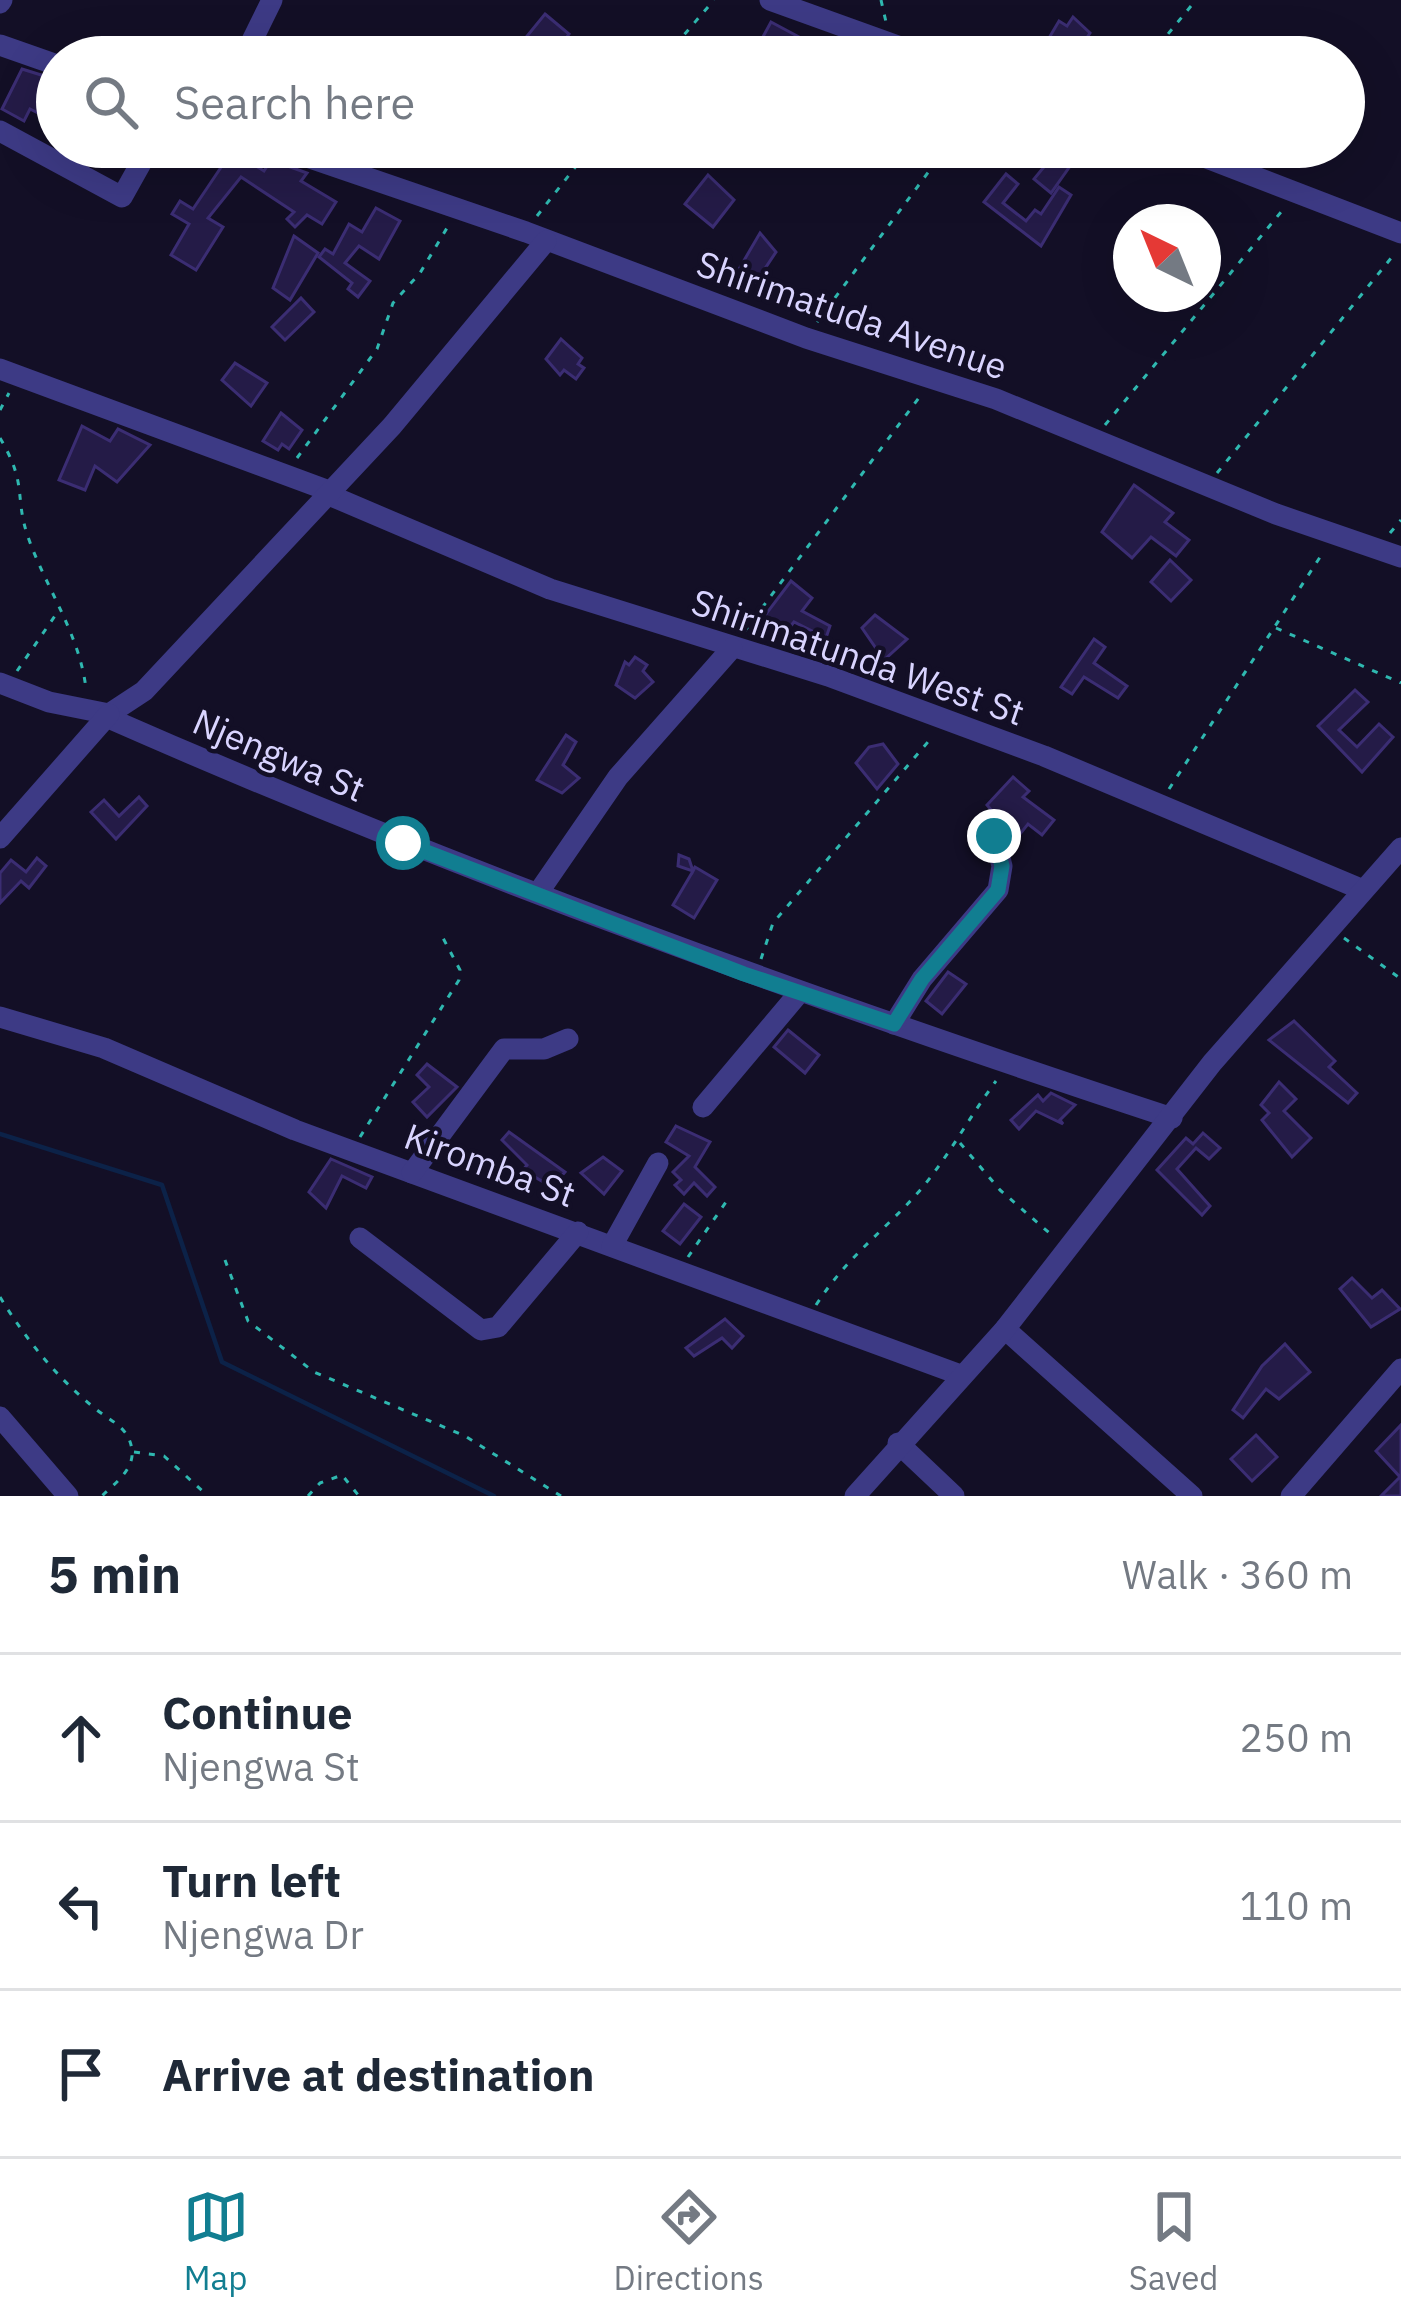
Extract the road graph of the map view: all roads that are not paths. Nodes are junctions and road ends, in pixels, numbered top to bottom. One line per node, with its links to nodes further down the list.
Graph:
1 (272, 0): 3 (street)
2 (770, 0): 4 (street)
3 (254, 36)
4 (870, 36)
5 (0, 45): 6 (street)
6 (36, 58)
7 (0, 131): 8 (street)
8 (36, 150)
9 (68, 168): 10 (street)
10 (138, 168)
11 (337, 168): 14 (street, Shirimatuda Avenue)
12 (1232, 168): 13 (street)
13 (1401, 232)
14 (536, 236): 16 (street); 17 (street, Shirimatuda Avenue)
15 (10, 373): 16 (street, Shirimatunda West St)
16 (331, 494): 18 (street, Shirimatunda West St); 20 (street)
17 (1401, 557)
18 (732, 648): 24 (street, Shirimatunda West St); 25 (street)
19 (4, 685): 20 (street, Njengwa St)
20 (101, 714): 22 (street); 25 (street, Njengwa St)
21 (994, 836): 28 (street)
22 (0, 838)
23 (1401, 848): 24 (street)
24 (1363, 890): 31 (street)
25 (538, 893): 26 (street, Njengwa St)
26 (799, 993): 28 (street, Njengwa St); 30 (street)
27 (0, 1016): 33 (street, Kiromba St)
28 (894, 1024): 31 (street, Njengwa St)
29 (568, 1039): 33 (street)
30 (703, 1107)
31 (1172, 1118): 37 (street)
32 (658, 1163): 36 (street)
33 (412, 1173): 34 (street, Kiromba St)
34 (578, 1232): 35 (street); 36 (street, Kiromba St)
35 (360, 1238)
36 (612, 1246): 39 (street, Kiromba St)
37 (1005, 1328): 39 (street); 45 (street)
38 (1401, 1369): 46 (street)
39 (958, 1374): 41 (street)
40 (0, 1417): 42 (street)
41 (898, 1443): 43 (street); 44 (street)
42 (68, 1496)
43 (855, 1496)
44 (954, 1496)
45 (1192, 1496)
46 (1291, 1496)

